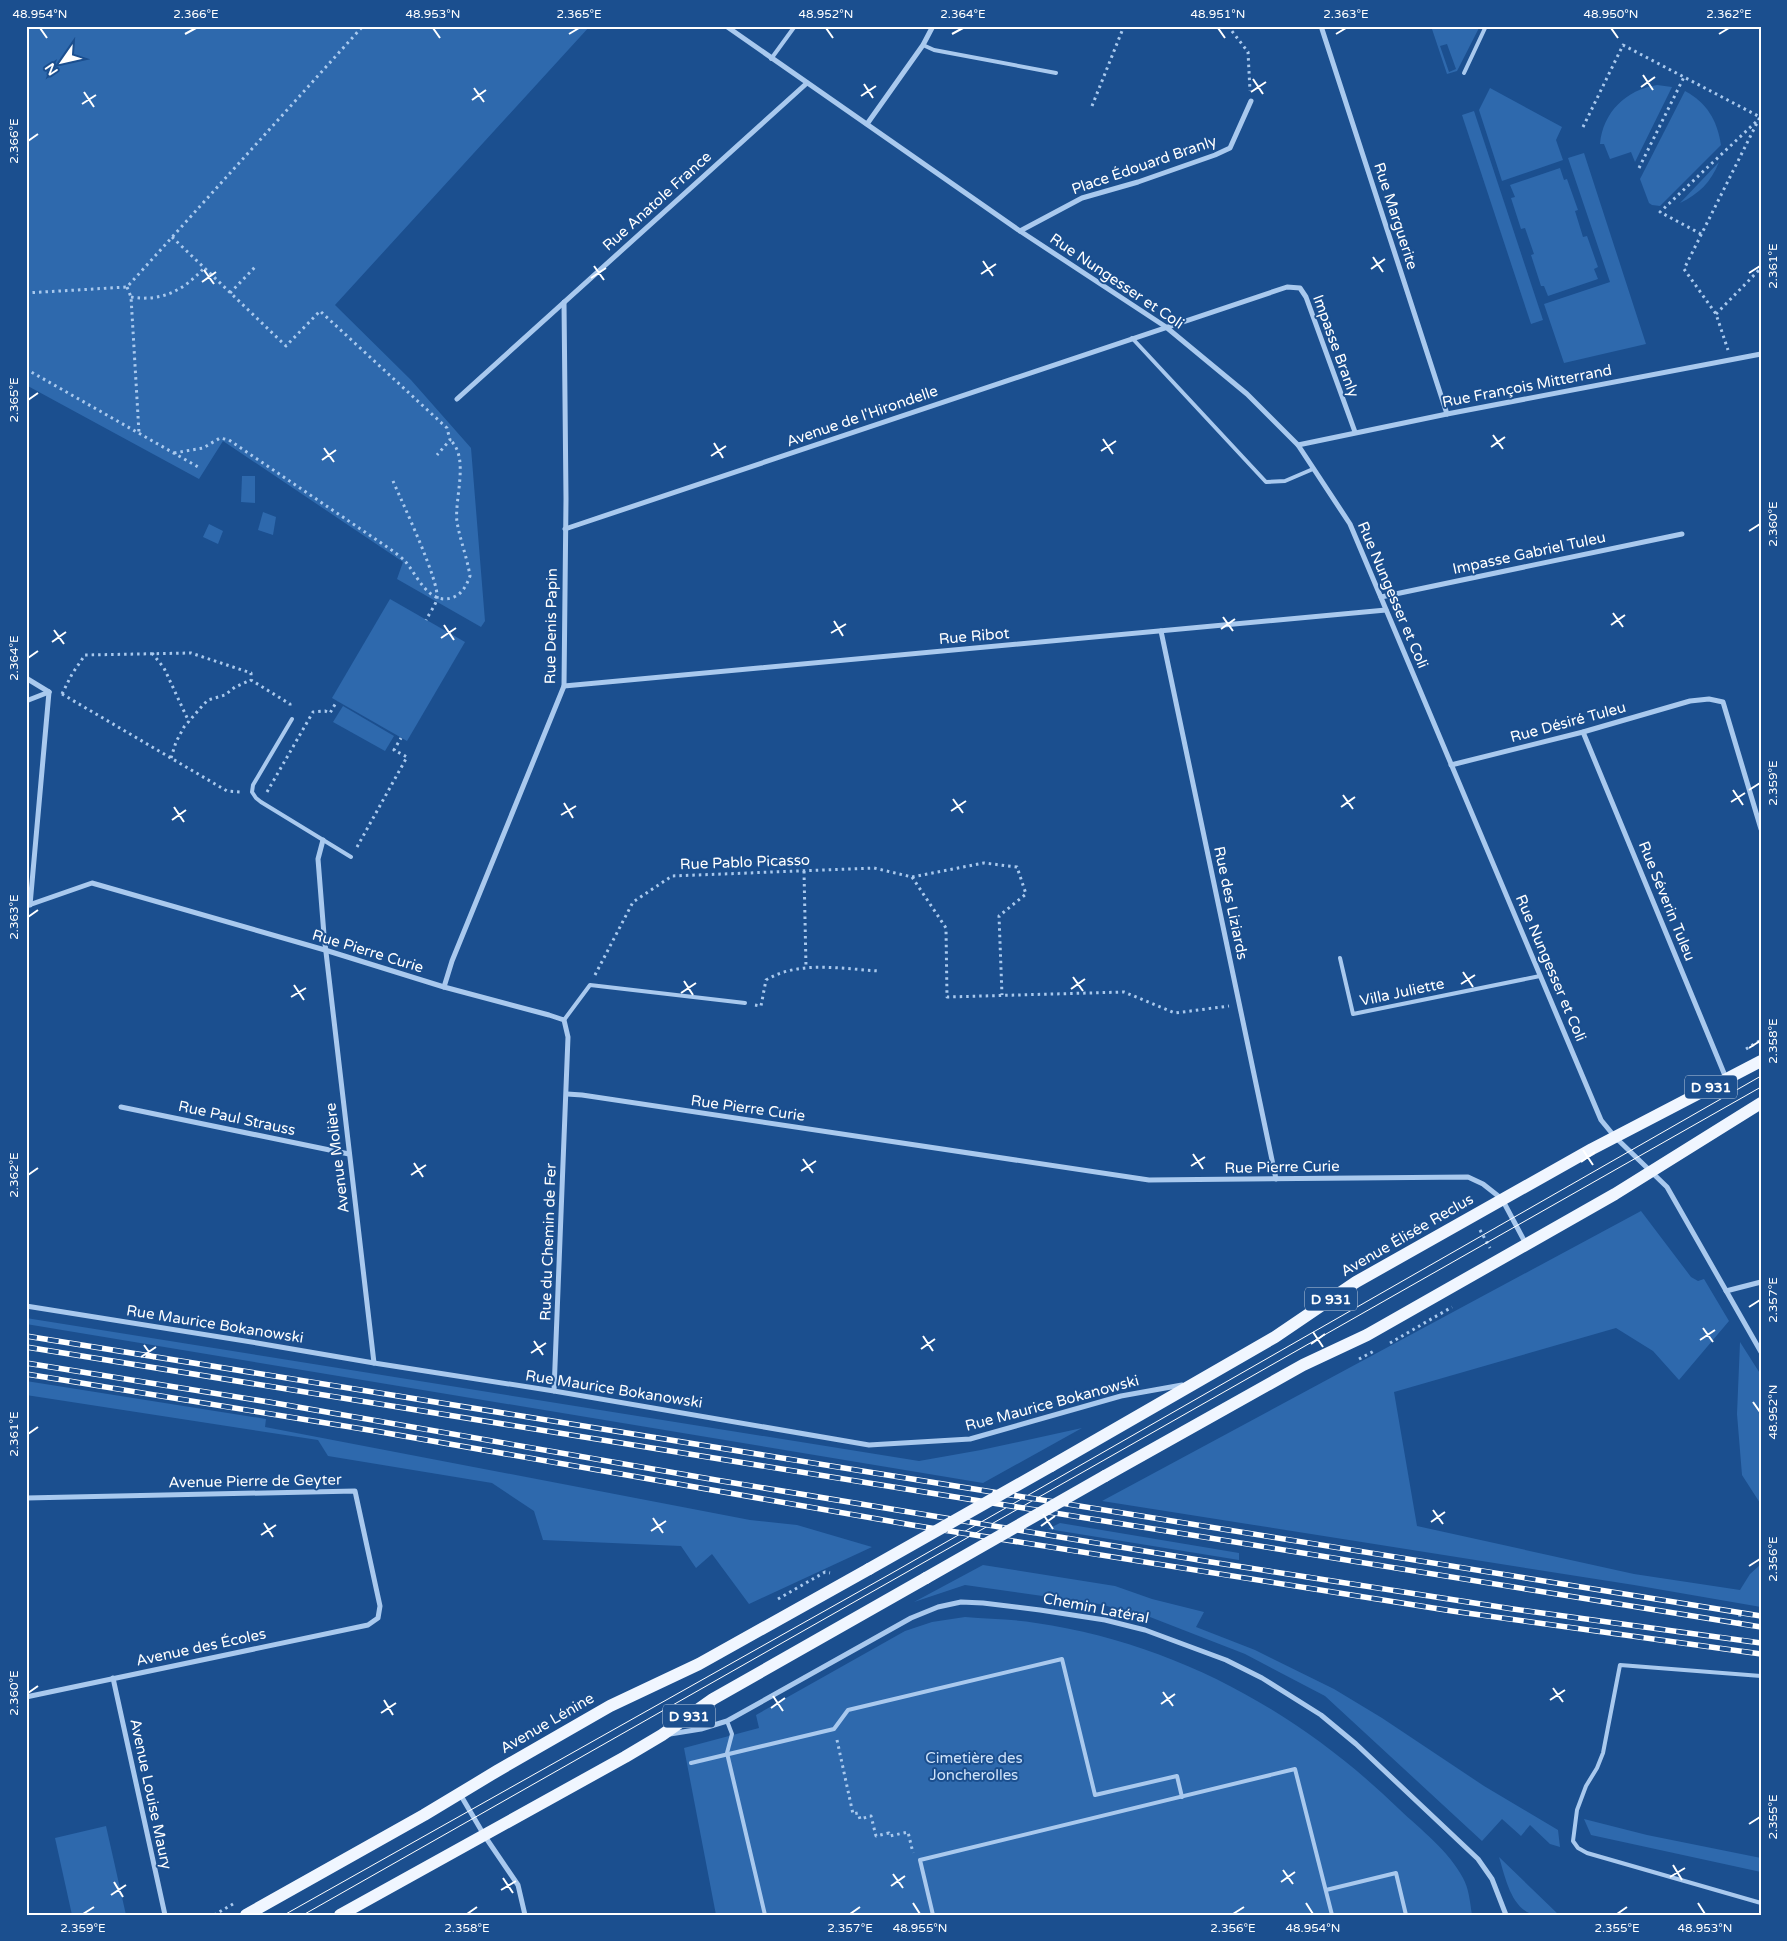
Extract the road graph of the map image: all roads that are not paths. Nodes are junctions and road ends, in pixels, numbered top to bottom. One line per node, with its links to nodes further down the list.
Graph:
1 (726, 26): 7 (street, Rue Nungesser et Coli)
2 (795, 26): 7 (lane)
3 (933, 26): 6 (street)
4 (1321, 26): 19 (street, Rue Marguerite)
5 (1486, 26): 9 (lane)
6 (923, 45): 8 (lane); 12 (street)
7 (771, 58): 10 (street, Rue Nungesser et Coli)
8 (1056, 73)
9 (1464, 73)
10 (807, 83): 12 (street, Rue Nungesser et Coli); 14 (street, Rue Anatole France)
11 (1251, 101): 13 (street, Place Édouard Branly)
12 (867, 124): 13 (street, Rue Nungesser et Coli)
13 (1020, 231): 15 (street, Rue Nungesser et Coli)
14 (564, 302): 18 (street, Rue Anatole France); 23 (street, Rue Denis Papin)
15 (1166, 327): 16 (street, Avenue de l'Hirondelle); 20 (street, Impasse Branly); 21 (street, Rue Nungesser et Coli)
16 (1132, 338): 22 (lane); 23 (street, Avenue de l'Hirondelle)
17 (1761, 354): 19 (street, Rue François Mitterrand)
18 (457, 399)
19 (1447, 414): 20 (street, Rue François Mitterrand)
20 (1355, 432): 21 (street, Rue François Mitterrand)
21 (1298, 445): 22 (street, Rue Nungesser et Coli)
22 (1313, 469): 25 (street, Rue Nungesser et Coli)
23 (565, 529): 29 (street, Rue Denis Papin)
24 (1682, 534): 25 (street, Impasse Gabriel Tuleu)
25 (1380, 597): 26 (street, Rue Nungesser et Coli)
26 (1386, 610): 27 (street, Rue Ribot); 34 (street, Rue Nungesser et Coli)
27 (1161, 631): 29 (street, Rue Ribot); 53 (street, Rue des Liziards)
28 (26, 678): 30 (street)
29 (564, 686): 42 (street, Rue Denis Papin)
30 (49, 692): 31 (street); 38 (street)
31 (26, 701)
32 (292, 719): 36 (lane)
33 (1583, 732): 34 (street, Rue Désiré Tuleu); 35 (street, Rue Désiré Tuleu); 46 (street, Rue Séverin Tuleu)
34 (1451, 765): 41 (street, Rue Nungesser et Coli)
35 (1761, 829)
36 (323, 840): 37 (lane); 39 (street, Avenue Molière)
37 (351, 856)
38 (28, 906): 39 (street, Rue Pierre Curie)
39 (325, 950): 42 (street, Rue Pierre Curie); 51 (street, Avenue Molière)
40 (1340, 958): 41 (lane, Villa Juliette)
41 (1540, 976): 50 (street, Rue Nungesser et Coli)
42 (444, 988): 44 (street, Rue Pierre Curie)
43 (745, 1004): 44 (lane)
44 (564, 1020): 47 (street)
45 (1761, 1061): 46 (main road, Avenue Élisée Reclus / D 931)
46 (1727, 1080): 50 (main road, Avenue Élisée Reclus / D 931)
47 (566, 1094): 53 (street, Rue Pierre Curie); 62 (street, Rue du Chemin de Fer)
48 (1761, 1103): 52 (main road, D 931)
49 (120, 1107): 51 (street, Rue Paul Strauss)
50 (1615, 1137): 52 (street, Rue Nungesser et Coli); 54 (main road, Avenue Élisée Reclus / D 931)
51 (349, 1154): 60 (street, Avenue Molière)
52 (1652, 1171): 55 (main road, D 931); 57 (street, Rue Nungesser et Coli)
53 (1276, 1179): 54 (street, Rue Pierre Curie)
54 (1502, 1199): 55 (street, Rue Pierre Curie); 61 (main road, Avenue Élisée Reclus / D 931)
55 (1526, 1244): 70 (main road, D 931, bridge)
56 (1761, 1282): 57 (street)
57 (1726, 1291): 59 (street, Rue Nungesser et Coli)
58 (26, 1306): 60 (street, Rue Maurice Bokanowski)
59 (1761, 1352)
60 (374, 1363): 62 (street, Rue Maurice Bokanowski)
61 (1195, 1383): 62 (street, Rue Maurice Bokanowski); 64 (main road, Avenue Élisée Reclus / D 931, bridge)
62 (554, 1390)
63 (26, 1498): 65 (street, Avenue Pierre de Geyter)
64 (869, 1569): 73 (main road, Avenue Lénine / D 931)
65 (378, 1618): 67 (street, Avenue des Écoles)
66 (1761, 1676): 77 (lane)
67 (113, 1678): 68 (street, Avenue des Écoles); 78 (street, Avenue Louise Maury)
68 (26, 1697)
69 (728, 1721): 70 (street, Chemin Latéral); 71 (lane); 86 (street, Chemin Latéral)
70 (662, 1735): 75 (main road, D 931)
71 (727, 1753): 72 (lane); 74 (lane); 82 (lane)
72 (691, 1763)
73 (460, 1794): 75 (street); 79 (main road, Avenue Lénine / D 931)
74 (1182, 1797): 76 (lane); 83 (lane)
75 (484, 1835): 80 (main road, D 931); 81 (street)
76 (1326, 1890): 84 (lane); 85 (lane)
77 (1761, 1902)
78 (165, 1915)
79 (246, 1915)
80 (340, 1915)
81 (525, 1915)
82 (765, 1915)
83 (933, 1915)
84 (1332, 1915)
85 (1406, 1915)
86 (1506, 1915)

